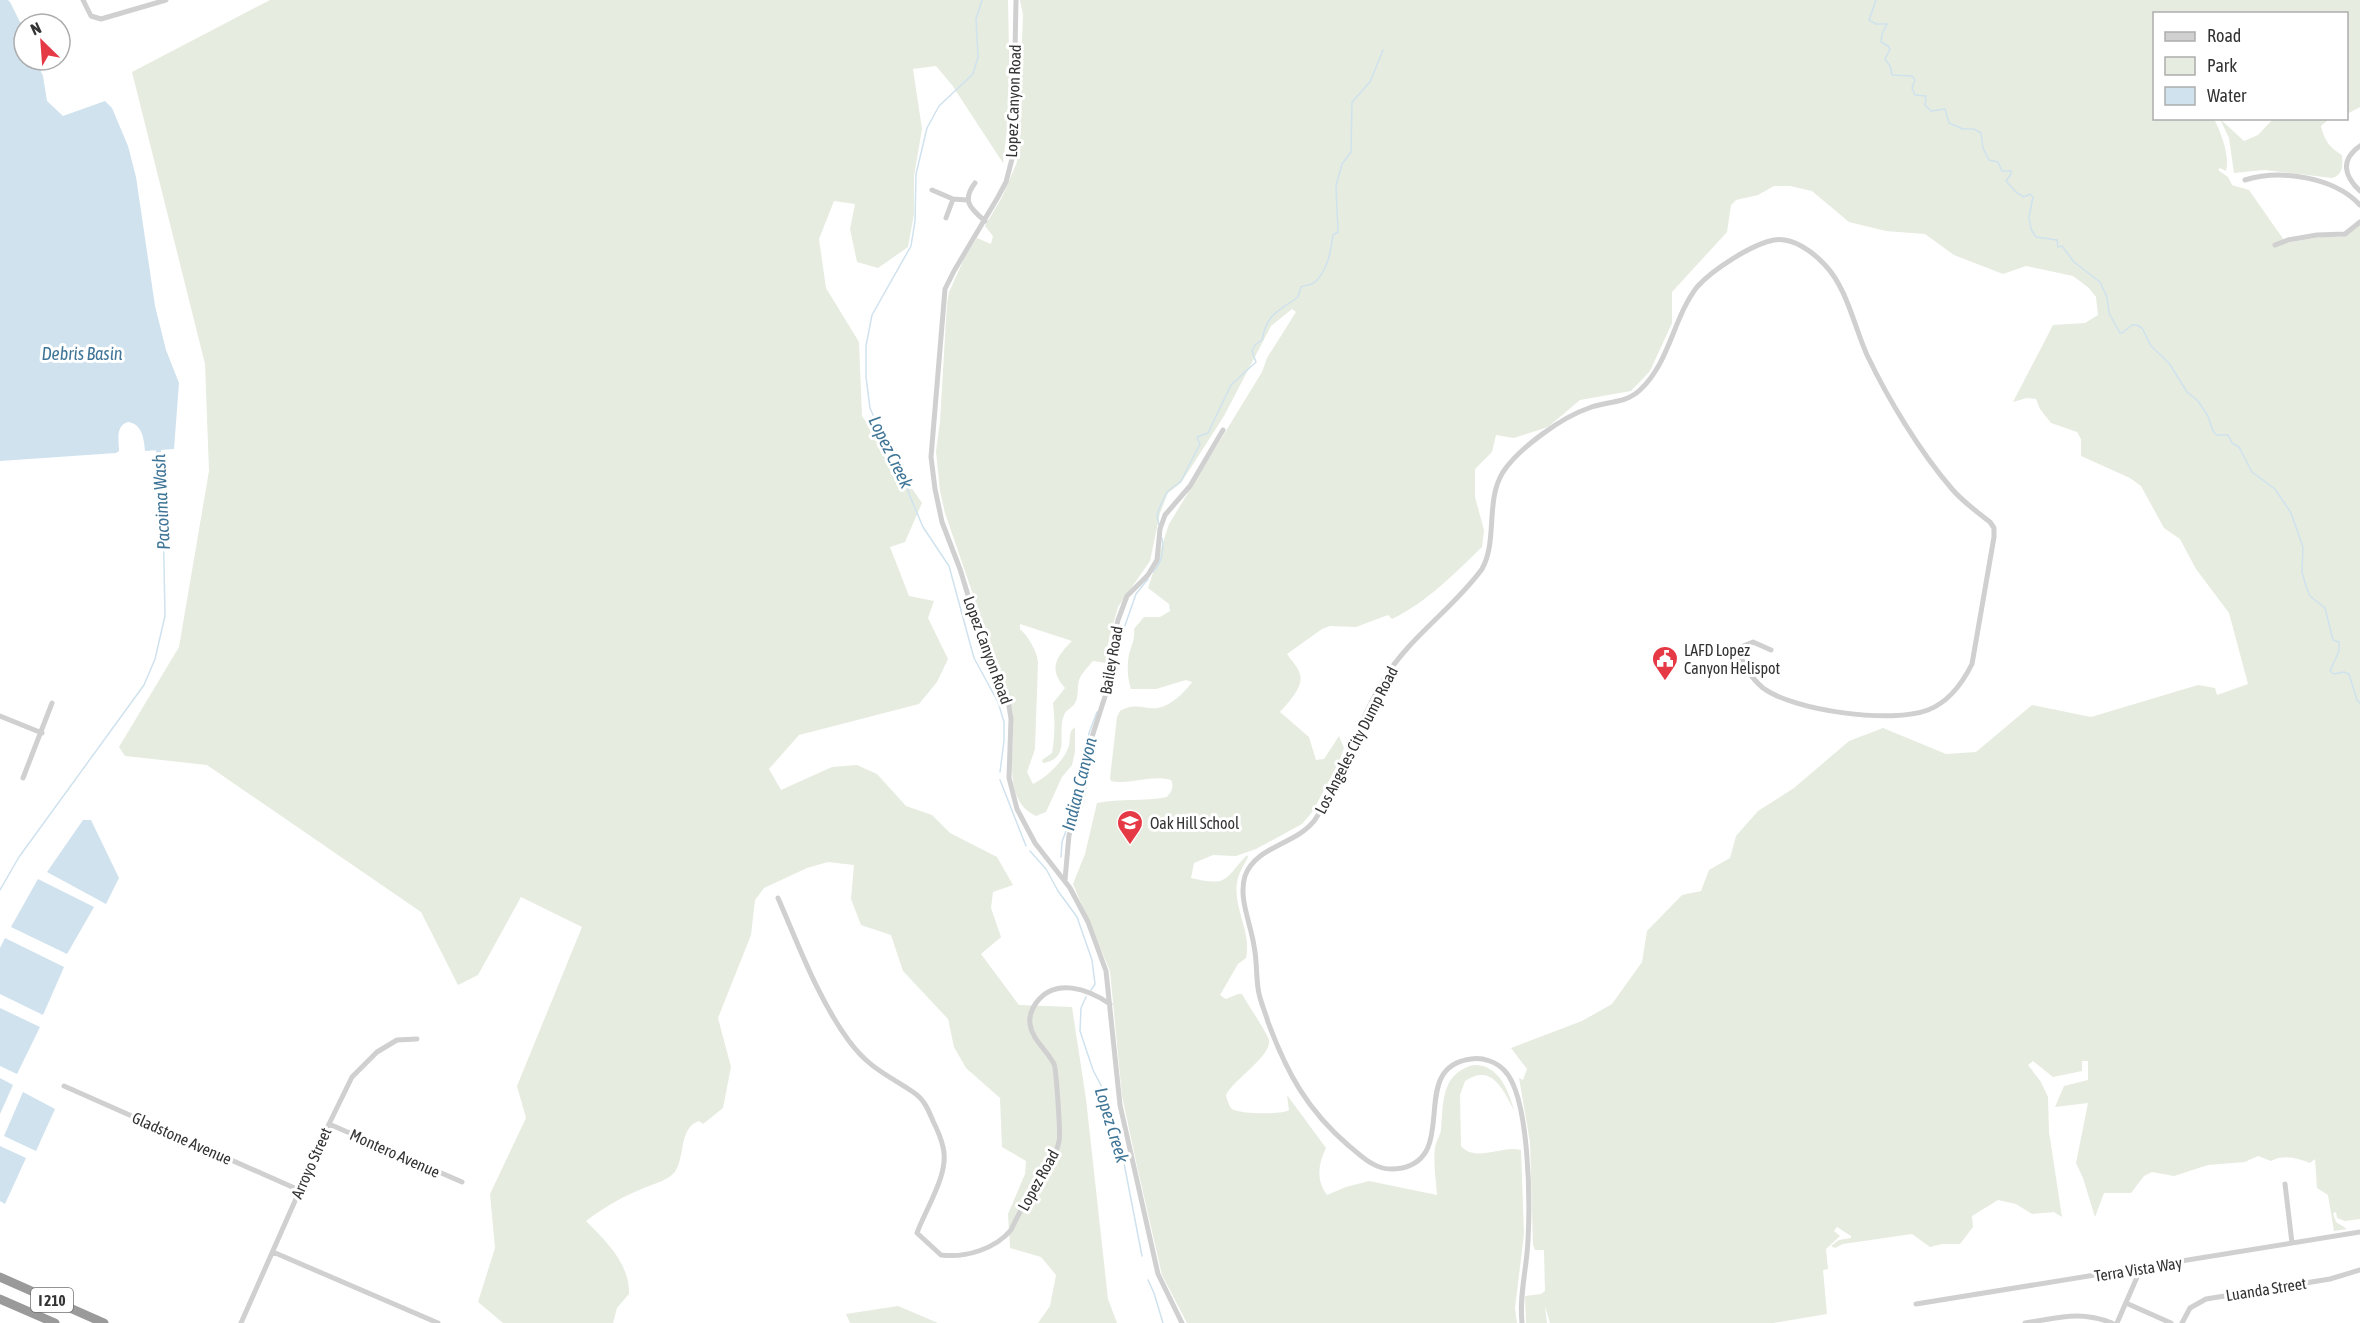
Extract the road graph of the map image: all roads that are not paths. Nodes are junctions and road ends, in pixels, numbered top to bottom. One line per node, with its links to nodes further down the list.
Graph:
1 (83, 0): 4 (street)
2 (166, 0): 4 (street)
3 (1016, 0): 14 (street, Lopez Canyon Road)
4 (151, 2)
5 (2360, 146): 9 (street)
6 (2245, 180): 12 (street)
7 (975, 183): 11 (street)
8 (932, 190): 10 (street)
9 (2360, 191)
10 (953, 199): 11 (street); 13 (street)
11 (967, 200): 14 (street)
12 (2360, 205)
13 (946, 218)
14 (985, 221): 23 (street, Lopez Canyon Road)
15 (2360, 222): 16 (street)
16 (2275, 245)
17 (1223, 430): 23 (street, Bailey Road)
18 (1771, 650): 47 (street, Los Angeles City Dump Road)
19 (52, 703): 21 (street)
20 (0, 716): 21 (street)
21 (42, 734): 22 (street)
22 (23, 778)
23 (1065, 880): 25 (street, Lopez Canyon Road)
24 (778, 898): 25 (street, Lopez Road)
25 (1110, 1004): 46 (street, Lopez Canyon Road)
26 (417, 1039): 28 (street, Arroyo Street)
27 (64, 1086): 31 (street, Gladstone Avenue)
28 (329, 1124): 29 (street, Montero Avenue); 31 (street, Arroyo Street)
29 (462, 1182)
30 (2285, 1184): 33 (street)
31 (299, 1190): 34 (street, Arroyo Street)
32 (2360, 1232): 33 (street, Terra Vista Way)
33 (2292, 1243): 35 (street, Terra Vista Way)
34 (273, 1252): 44 (street, Arroyo Street); 45 (street)
35 (2141, 1268): 39 (street); 40 (street, Terra Vista Way)
36 (2360, 1270): 51 (street, Luanda Street)
37 (0, 1277): 43 (highway, I 210)
38 (0, 1299): 42 (highway, I 210)
39 (2126, 1303): 49 (street); 50 (street)
40 (1916, 1304)
41 (2035, 1322): 48 (street); 49 (street)
42 (54, 1323)
43 (104, 1323)
44 (241, 1323)
45 (438, 1323)
46 (1182, 1323)
47 (1522, 1323)
48 (2025, 1323)
49 (2115, 1323)
50 (2172, 1323)
51 (2182, 1323)

